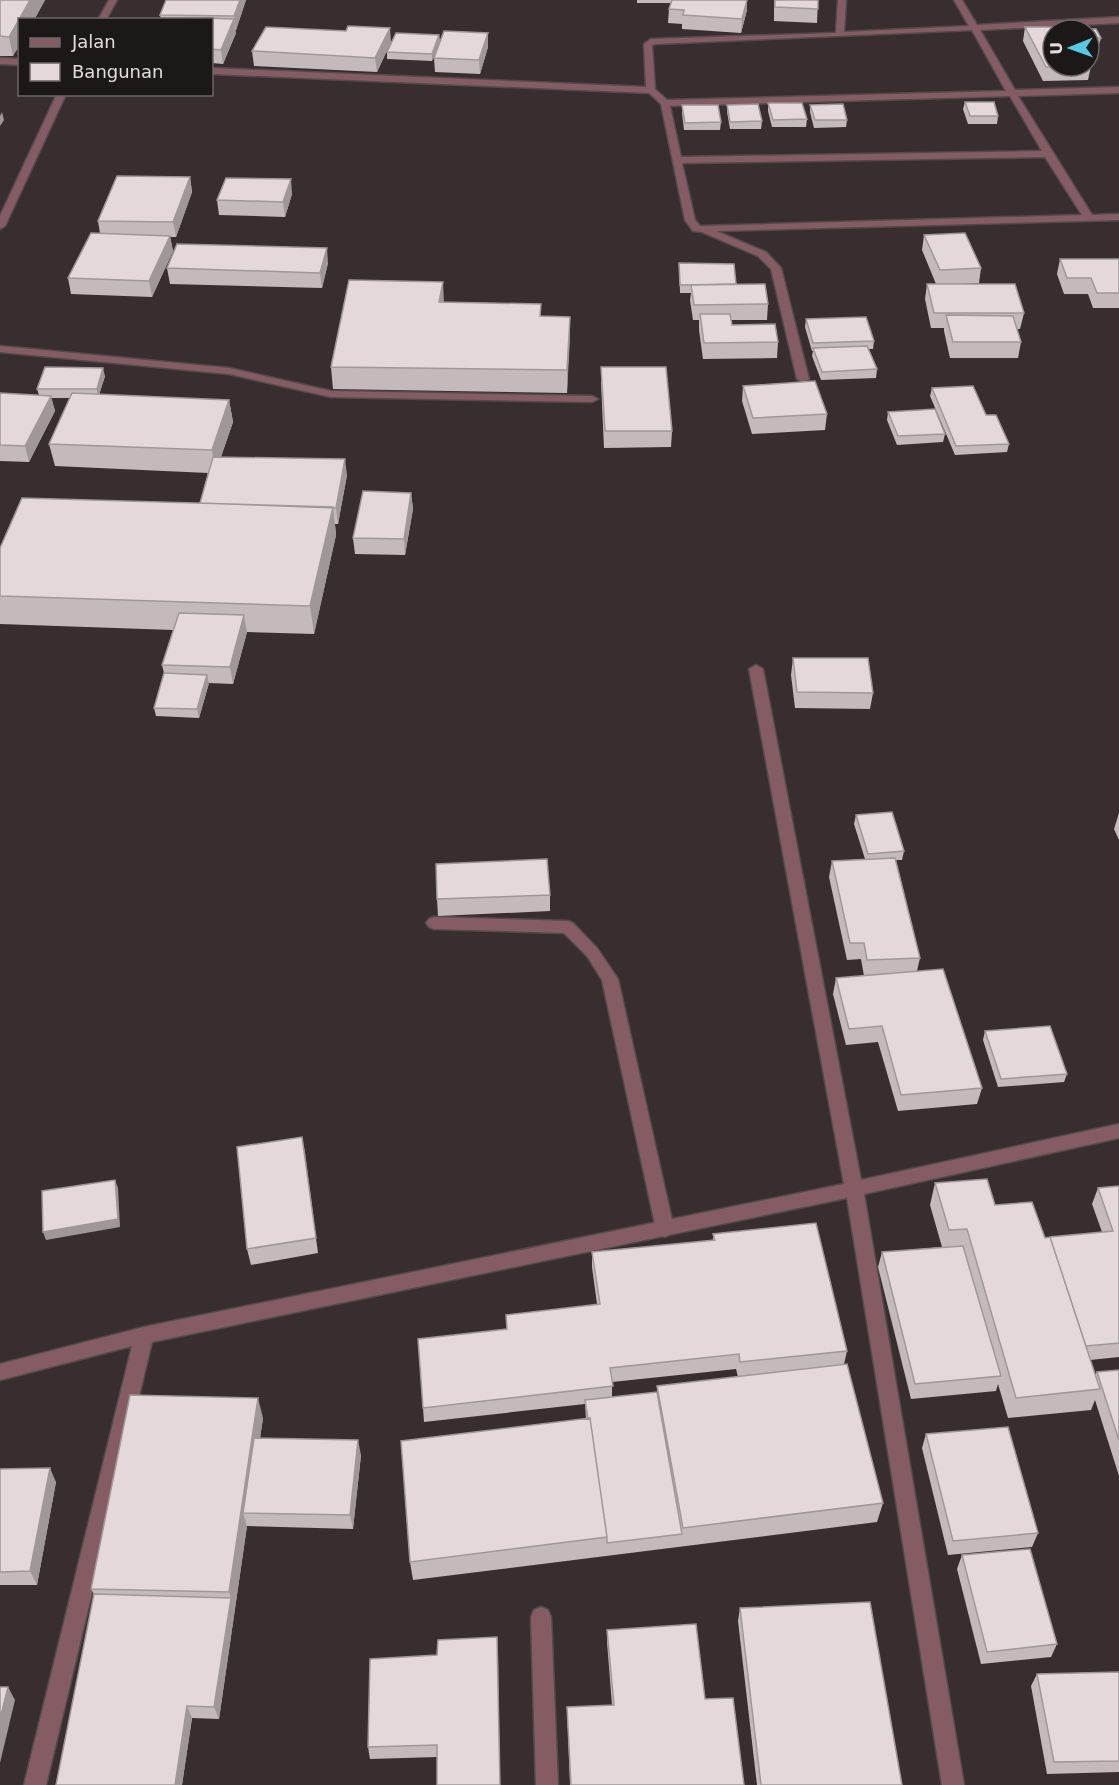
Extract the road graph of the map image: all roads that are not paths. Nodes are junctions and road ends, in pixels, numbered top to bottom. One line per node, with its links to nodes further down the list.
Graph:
1 (113, 0): 4 (street)
2 (842, 0): 7 (street)
3 (958, 0): 6 (street)
4 (103, 18)
5 (1119, 20): 6 (street)
6 (974, 27): 7 (street); 13 (street)
7 (840, 35): 11 (street)
8 (0, 61): 9 (street)
9 (18, 62)
10 (213, 71): 11 (street)
11 (651, 90): 15 (street)
12 (1119, 90): 13 (street)
13 (1013, 93): 15 (street); 16 (street)
14 (61, 96): 20 (street)
15 (665, 103): 17 (street)
16 (1048, 154): 17 (street); 18 (street)
17 (677, 160): 21 (street)
18 (1089, 218): 19 (street); 21 (street)
19 (1117, 219)
20 (0, 226)
21 (703, 230): 23 (street)
22 (0, 349): 24 (street)
23 (803, 379)
24 (592, 399)
25 (756, 669): 28 (street)
26 (434, 922): 29 (street)
27 (1119, 1131): 28 (street)
28 (854, 1189): 29 (street); 35 (street)
29 (665, 1229): 30 (street)
30 (144, 1335): 31 (street); 33 (street)
31 (0, 1372)
32 (541, 1617): 34 (street)
33 (36, 1785)
34 (547, 1785)
35 (953, 1785)

